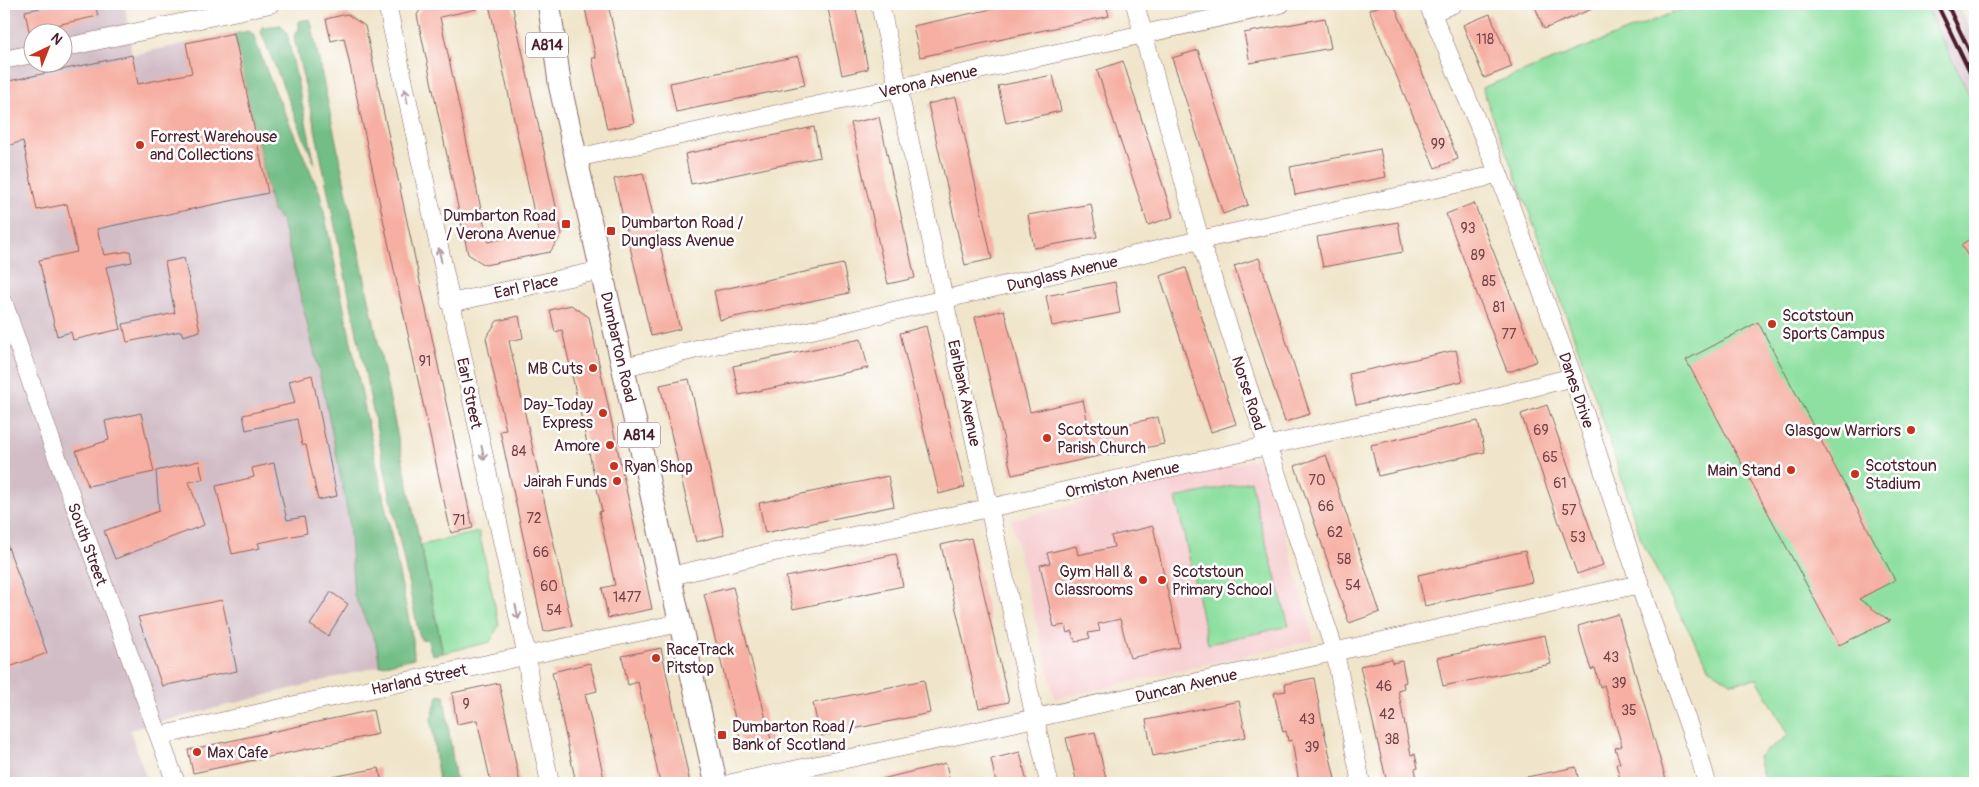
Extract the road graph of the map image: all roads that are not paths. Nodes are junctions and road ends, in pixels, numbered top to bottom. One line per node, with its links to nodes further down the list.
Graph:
1 (270, 4): 11 (street)
2 (387, 4): 21 (street, Earl Street, one-way to 2)
3 (535, 4): 14 (main road, Dumbarton Road / A814)
4 (549, 4): 14 (main road, Dumbarton Road)
5 (880, 4): 15 (street, Earlbank Avenue)
6 (1135, 4): 10 (street, Norse Road)
7 (1281, 4): 10 (street, Verona Avenue)
8 (1453, 4): 9 (street)
9 (1430, 8): 17 (street, Danes Drive)
10 (1144, 33): 15 (street, Verona Avenue); 18 (street, Norse Road)
11 (72, 46)
12 (22, 56): 13 (street)
13 (4, 60)
14 (560, 86): 16 (main road, Dumbarton Road / A814)
15 (897, 87): 16 (street, Verona Avenue); 20 (street, Earlbank Avenue)
16 (576, 158): 19 (main road, Dumbarton Road / A814)
17 (1498, 172): 18 (street, Dunglass Avenue); 24 (street, Danes Drive)
18 (1200, 240): 20 (street, Dunglass Avenue); 25 (street, Norse Road)
19 (602, 270): 21 (street, Earl Place); 23 (main road, Dumbarton Road / A814)
20 (945, 300): 23 (street, Dunglass Avenue); 26 (street, Earlbank Avenue)
21 (450, 303): 31 (street, Earl Street, one-way to 31)
22 (4, 304): 33 (street, South Street)
23 (624, 367): 27 (main road, Dumbarton Road / A814)
24 (1573, 377): 25 (street, Ormiston Avenue); 28 (street, Danes Drive)
25 (1266, 446): 26 (street, Ormiston Avenue); 30 (street, Norse Road)
26 (989, 508): 27 (street, Ormiston Avenue); 32 (street, Earlbank Avenue)
27 (670, 576): 29 (main road, Dumbarton Road / A814)
28 (1640, 584): 30 (street, Duncan Avenue); 40 (street, Danes Drive)
29 (680, 623): 31 (street, Harland Street); 36 (main road, Dumbarton Road / A814)
30 (1335, 652): 32 (street, Duncan Avenue); 39 (street, Norse Road)
31 (527, 657): 33 (street, Harland Street); 35 (street, Earl Street)
32 (1035, 718): 37 (street, Duncan Avenue); 38 (street, Earlbank Avenue)
33 (159, 736): 34 (street, South Street)
34 (176, 783)
35 (550, 783)
36 (716, 783)
37 (732, 783)
38 (1049, 783)
39 (1361, 783)
40 (1707, 783)

